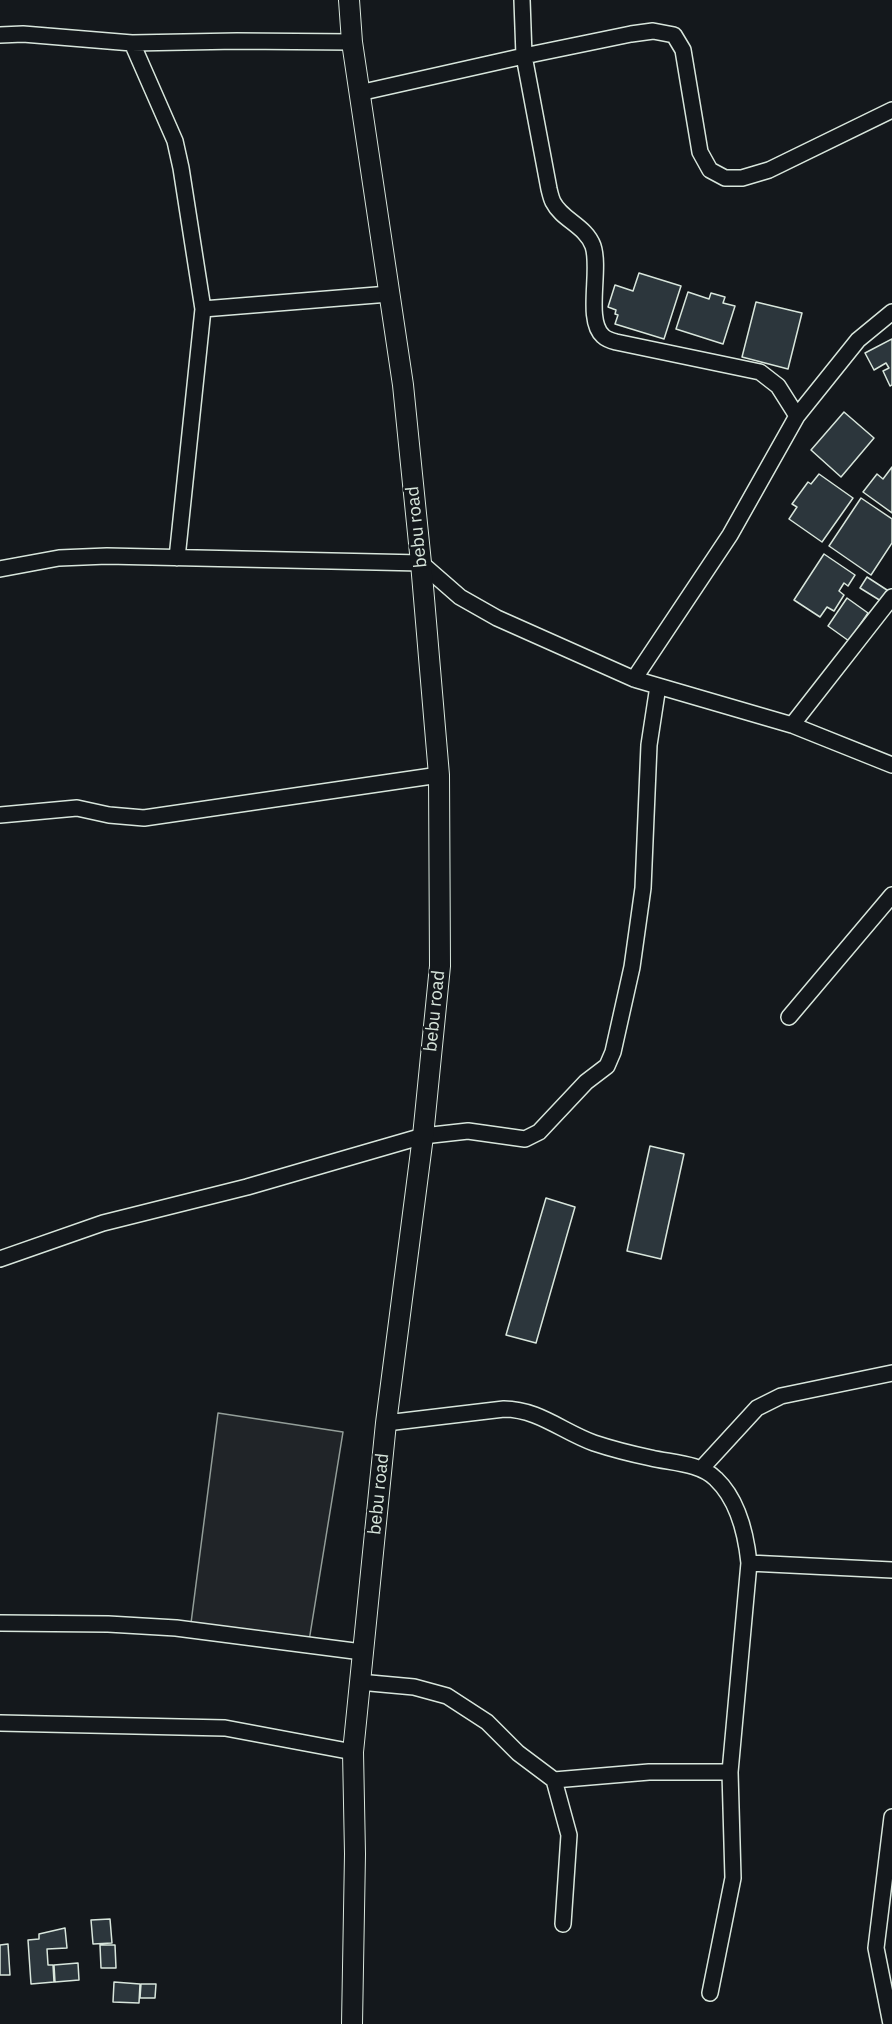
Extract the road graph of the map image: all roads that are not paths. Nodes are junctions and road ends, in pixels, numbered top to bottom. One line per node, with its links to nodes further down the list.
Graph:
1 (349, 0): 4 (street, bebu road)
2 (522, 0): 6 (street)
3 (0, 35): 5 (street)
4 (352, 42): 5 (street); 7 (street, bebu road)
5 (132, 43): 10 (street)
6 (524, 56): 7 (street); 8 (street); 12 (street)
7 (359, 93): 9 (street, bebu road)
8 (892, 110)
9 (389, 294): 10 (street); 14 (street, bebu road)
10 (203, 309): 13 (street)
11 (892, 312): 12 (street)
12 (797, 416): 17 (street)
13 (177, 558): 14 (street); 15 (street)
14 (421, 563): 17 (street); 21 (street, bebu road)
15 (0, 569)
16 (892, 597): 19 (street)
17 (634, 679): 18 (street)
18 (658, 686): 19 (street); 25 (street)
19 (792, 725): 20 (street)
20 (892, 765)
21 (439, 775): 22 (street); 25 (street, bebu road)
22 (0, 815)
23 (892, 895): 24 (street)
24 (789, 1017)
25 (423, 1136): 26 (street); 28 (street, bebu road)
26 (0, 1259)
27 (892, 1373): 29 (street)
28 (386, 1423): 29 (street); 33 (street, bebu road)
29 (701, 1468): 30 (street)
30 (749, 1563): 31 (street); 37 (street)
31 (892, 1570)
32 (0, 1623): 33 (street)
33 (362, 1652): 34 (street, bebu road)
34 (359, 1682): 36 (street, bebu road); 38 (street)
35 (0, 1723): 36 (street)
36 (353, 1752): 42 (street, bebu road)
37 (730, 1772): 38 (street); 41 (street)
38 (554, 1780): 40 (street)
39 (892, 1817): 43 (street)
40 (563, 1924)
41 (710, 1993)
42 (352, 2024)
43 (891, 2024)

